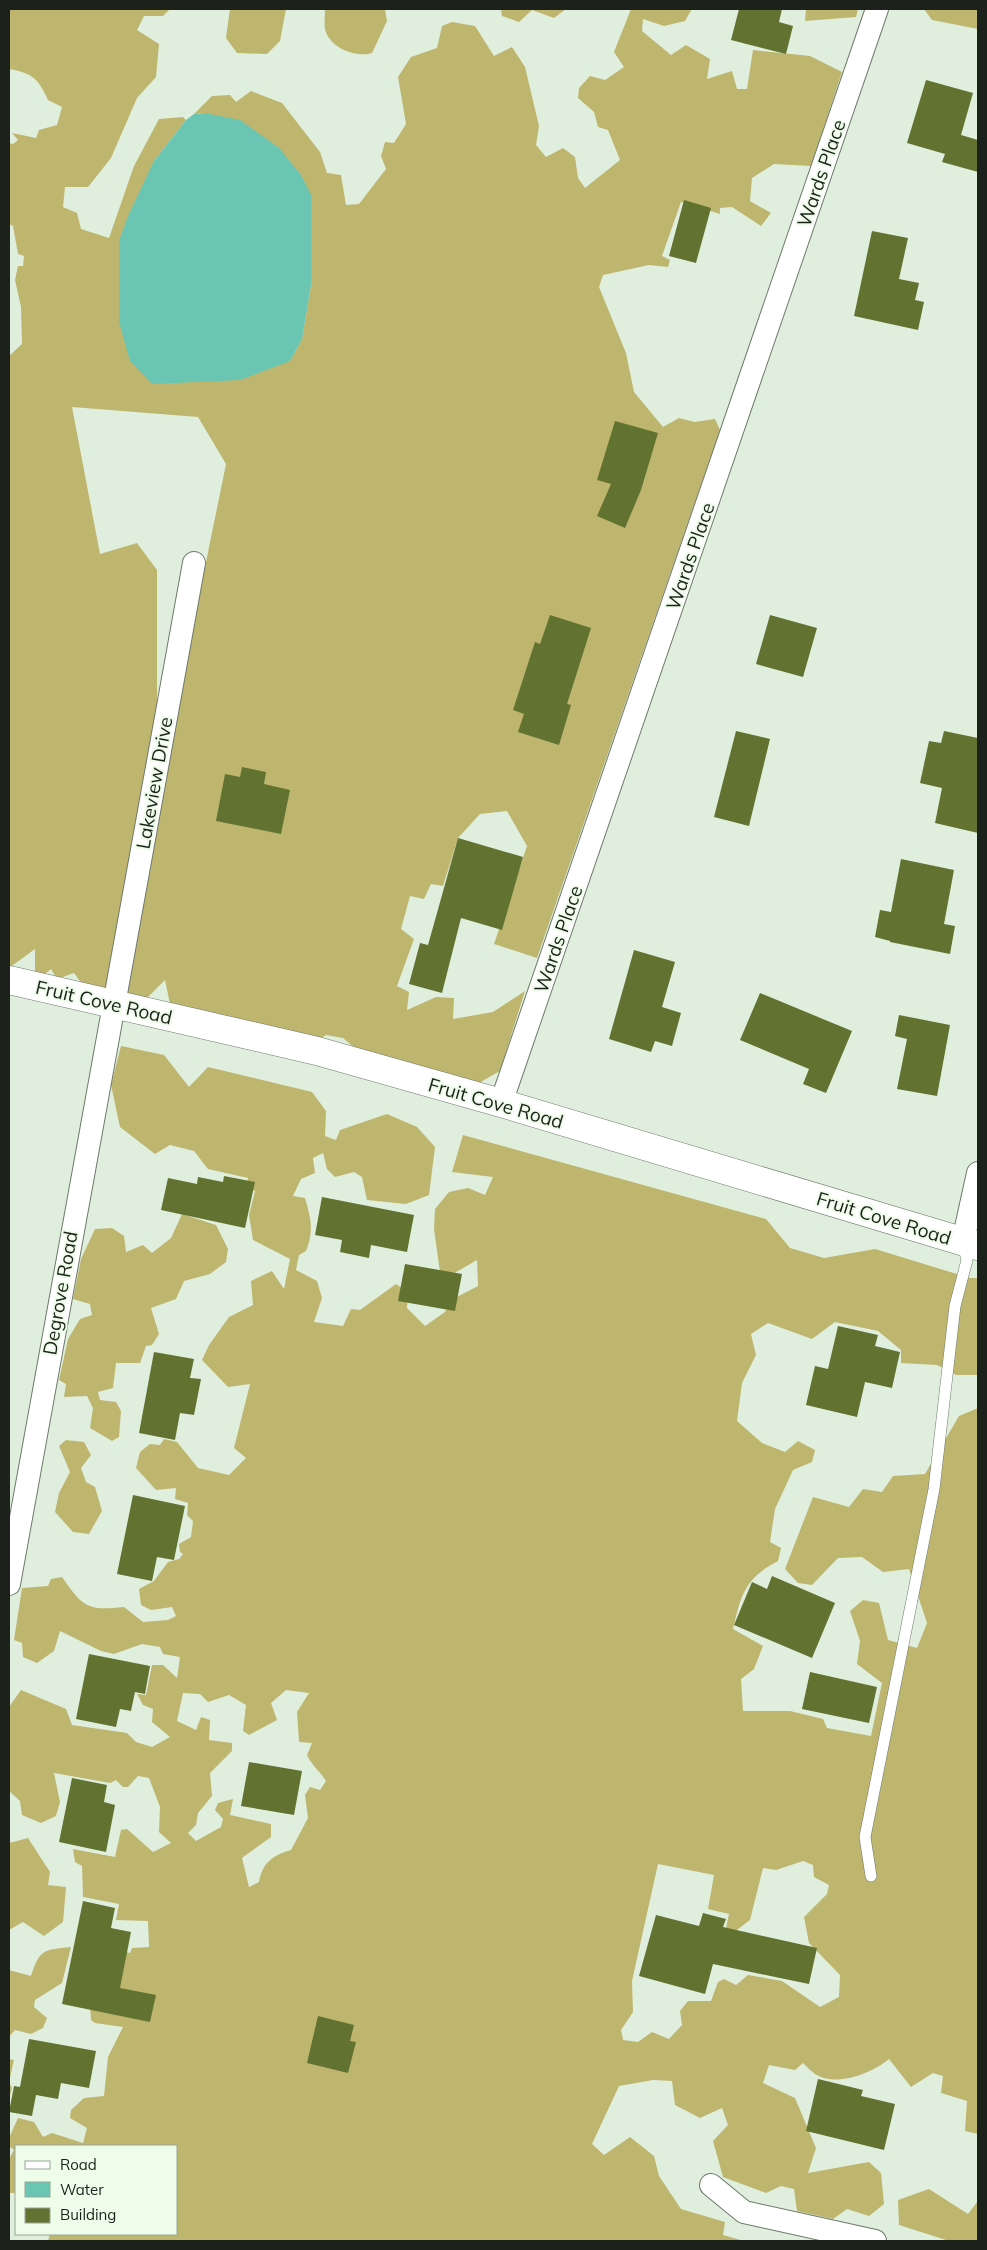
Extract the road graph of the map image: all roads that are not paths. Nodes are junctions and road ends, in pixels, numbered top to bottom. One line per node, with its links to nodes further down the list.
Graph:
1 (877, 9): 5 (street, Wards Place)
2 (194, 563): 4 (street, Lakeview Drive)
3 (9, 980): 4 (street, Fruit Cove Road)
4 (113, 1003): 5 (street, Fruit Cove Road); 8 (street, Degrove Road)
5 (501, 1103): 7 (street, Fruit Cove Road)
6 (978, 1173): 7 (street)
7 (971, 1243): 9 (lane)
8 (9, 1584)
9 (872, 1876)
10 (711, 2186): 11 (street)
11 (875, 2241)

